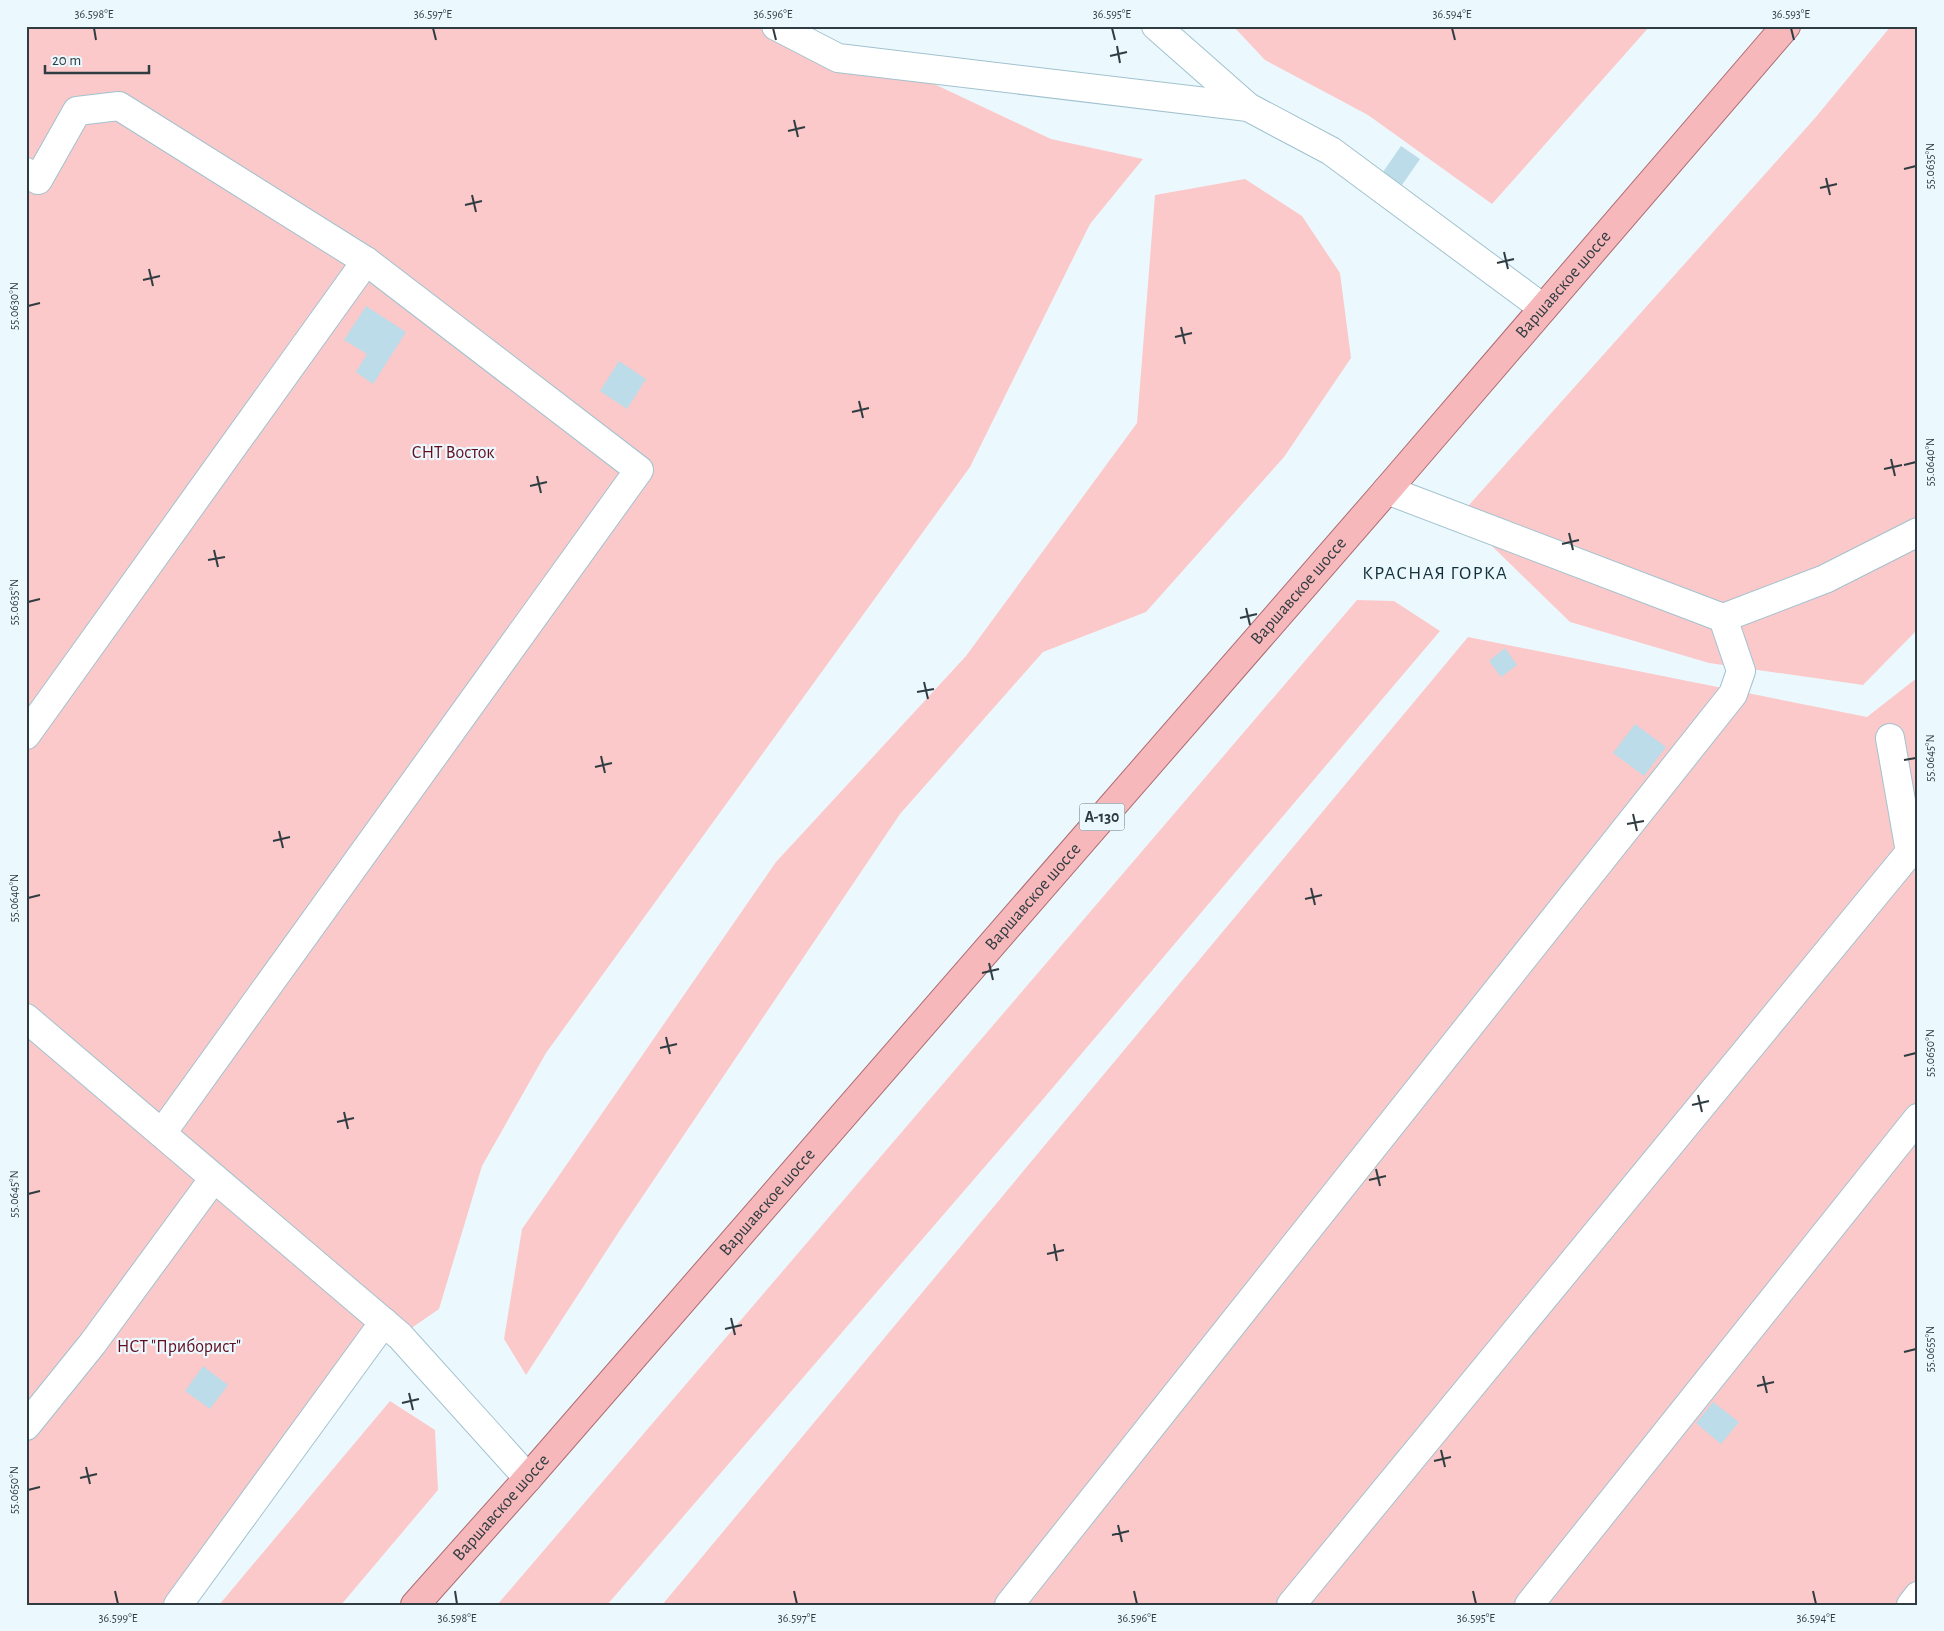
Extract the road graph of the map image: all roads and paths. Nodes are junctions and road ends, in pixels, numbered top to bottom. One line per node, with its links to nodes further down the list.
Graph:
1 (776, 26): 4 (lane)
2 (1156, 26): 4 (lane)
3 (1786, 26): 7 (main road, Варшавское шоссе / А-130)
4 (1248, 107): 7 (lane)
5 (30, 182): 6 (lane)
6 (366, 261): 11 (lane); 15 (lane)
7 (1543, 308): 8 (main road, Варшавское шоссе / А-130)
8 (1386, 490): 10 (lane); 19 (main road, Варшавское шоссе / А-130)
9 (1918, 532): 10 (lane)
10 (1723, 618): 23 (lane)
11 (26, 735)
12 (1890, 738): 24 (lane)
13 (26, 1018): 15 (lane)
14 (1918, 1118): 25 (lane)
15 (162, 1133): 16 (lane)
16 (214, 1178): 17 (lane); 18 (lane)
17 (384, 1322): 19 (lane); 21 (lane)
18 (26, 1426)
19 (528, 1478): 22 (main road, Варшавское шоссе / А-130)
20 (1918, 1596): 26 (lane)
21 (178, 1605)
22 (415, 1605)
23 (1009, 1605)
24 (1291, 1605)
25 (1529, 1605)
26 (1911, 1605)

